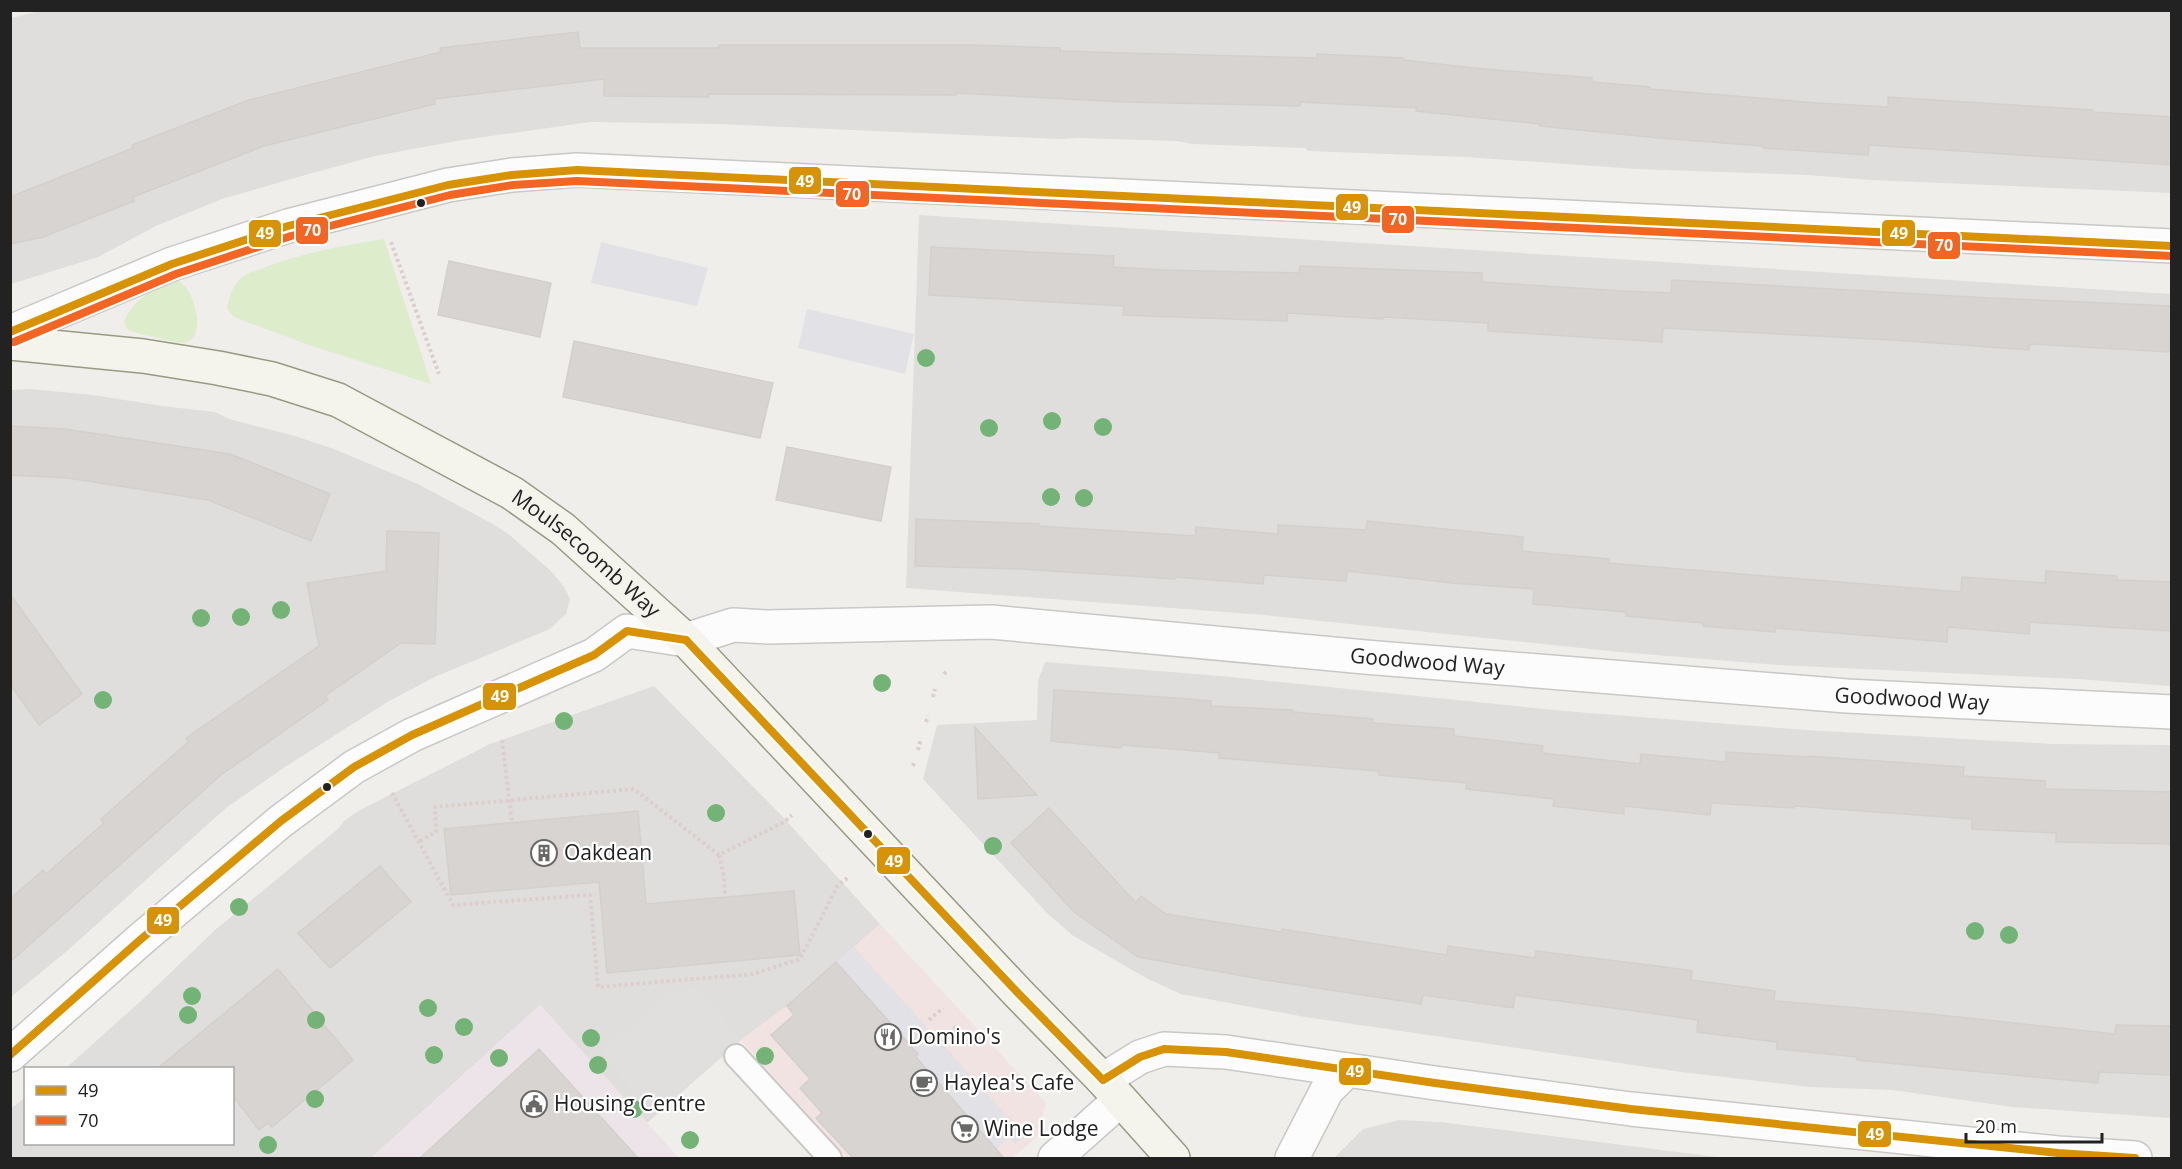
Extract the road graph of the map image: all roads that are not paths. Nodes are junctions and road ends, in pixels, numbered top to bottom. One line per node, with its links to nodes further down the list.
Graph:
1 (2172, 246): 2 (street)
2 (10, 332)
3 (10, 343): 4 (street, Moulsecoomb Way)
4 (686, 640): 5 (street, Goodwood Way); 6 (street); 9 (street, Moulsecoomb Way)
5 (2172, 712)
6 (10, 1055)
7 (736, 1056): 10 (lane)
8 (1347, 1070): 9 (street); 13 (street); 14 (street)
9 (1111, 1090): 11 (street); 12 (street, Moulsecoomb Way)
10 (830, 1158)
11 (1055, 1158)
12 (1173, 1158)
13 (1292, 1158)
14 (2135, 1158)

